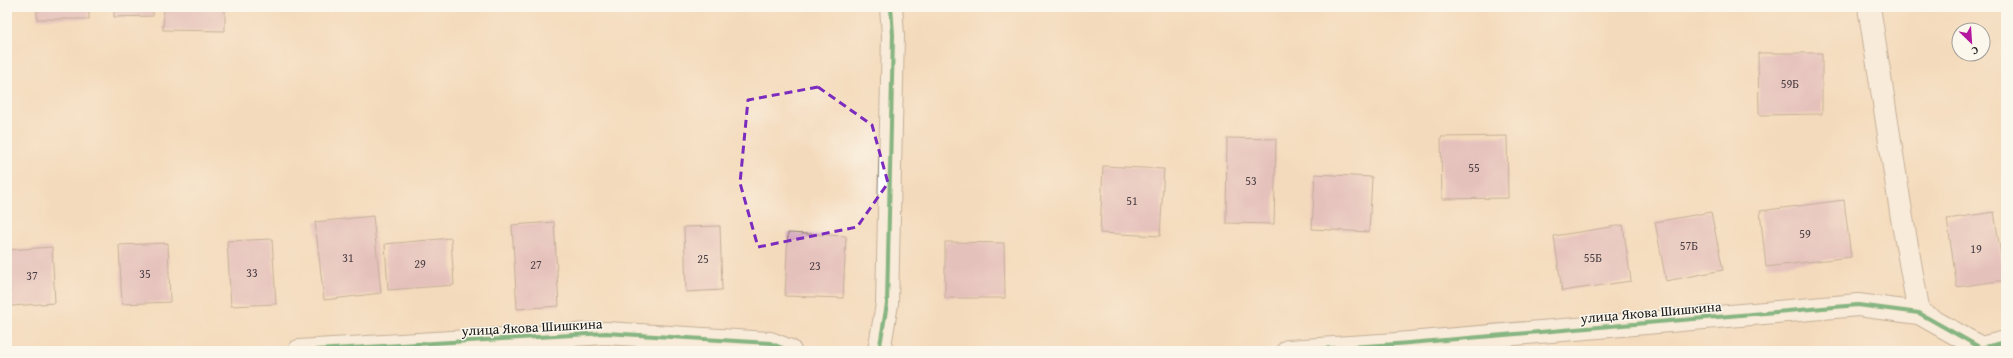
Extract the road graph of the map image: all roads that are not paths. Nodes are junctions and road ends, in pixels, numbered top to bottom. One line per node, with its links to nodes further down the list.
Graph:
1 (891, 7): 8 (street)
2 (1869, 7): 3 (street)
3 (1919, 312): 5 (street, улица Якова Шишкина); 9 (street, улица Якова Шишкина)
4 (2006, 342): 5 (street, улица Якова Шишкина)
5 (1982, 349)
6 (299, 351): 7 (street, улица Якова Шишкина)
7 (790, 351)
8 (879, 351)
9 (1288, 351)

